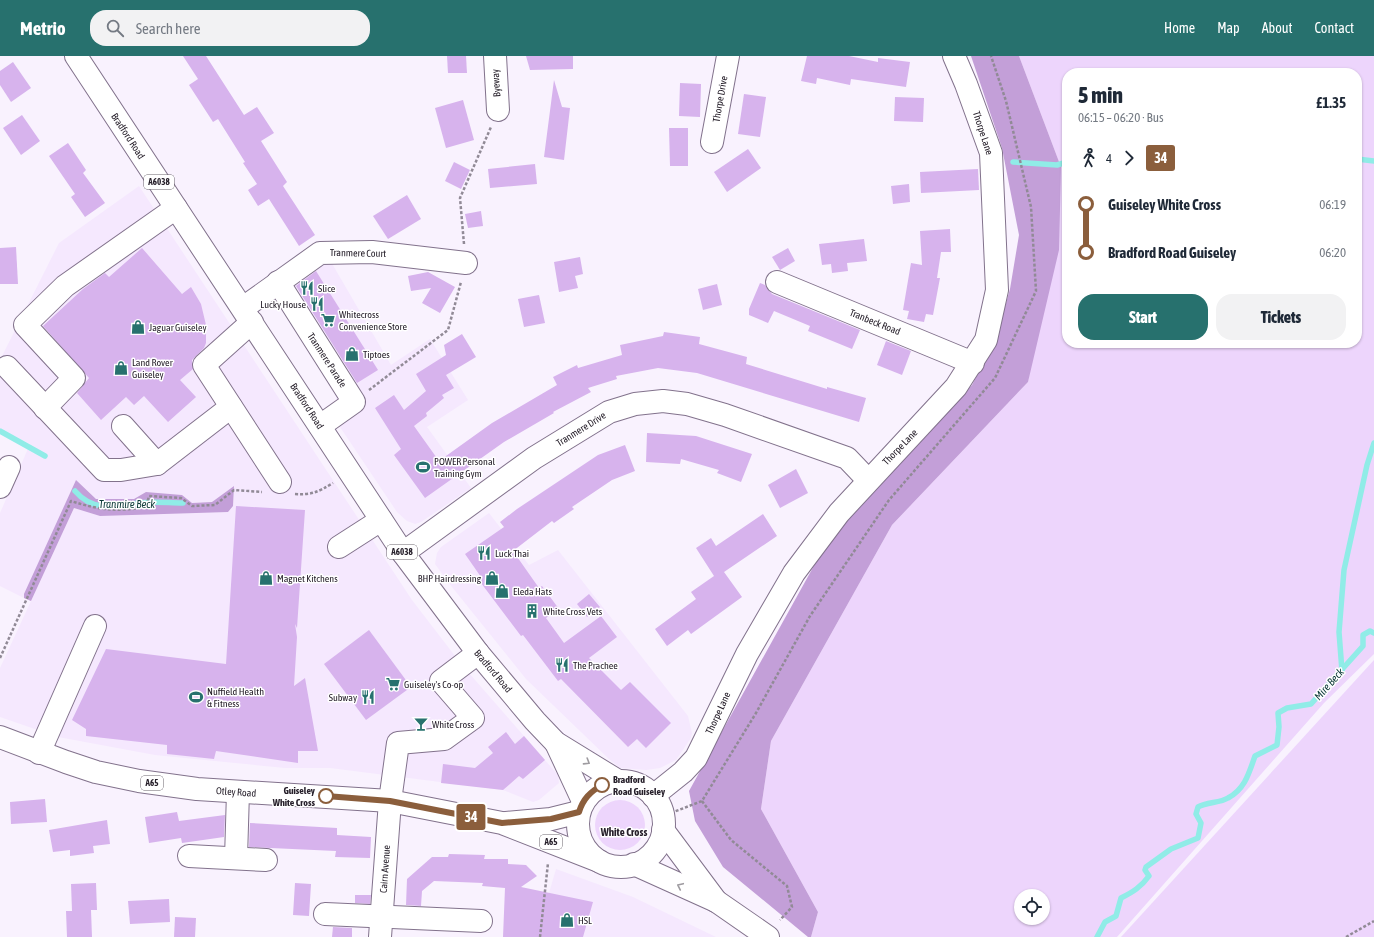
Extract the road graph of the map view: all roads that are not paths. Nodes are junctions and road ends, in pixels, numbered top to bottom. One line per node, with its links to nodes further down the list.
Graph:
1 (76, 56): 7 (street, Bradford Road / A6038)
2 (495, 56): 5 (street, Byeway)
3 (728, 56): 6 (street, Thorpe Drive)
4 (954, 56): 12 (street, Thorpe Lane)
5 (498, 110)
6 (712, 142)
7 (176, 208): 11 (street, Bradford Road / A6038); 15 (street)
8 (466, 263): 9 (street, Tranmere Court)
9 (278, 282): 11 (street, Tranmere Court); 17 (street, Tranmere Parade)
10 (777, 282): 12 (street, Tranbeck Road)
11 (247, 315): 14 (street, Tranmere Court); 17 (street, Bradford Road / A6038)
12 (973, 363): 20 (street, Thorpe Lane)
13 (7, 367): 15 (street)
14 (231, 407): 18 (street); 21 (street)
15 (45, 408): 18 (street)
16 (124, 426): 18 (street)
17 (320, 426): 23 (street, Bradford Road / A6038)
18 (157, 464)
19 (9, 467): 22 (street)
20 (868, 480): 25 (street, Tranmere Drive); 33 (street, Thorpe Lane)
21 (280, 482)
22 (0, 487)
23 (381, 520): 24 (street); 25 (street, Bradford Road / A6038)
24 (339, 546)
25 (403, 552): 27 (street, Bradford Road / A6038)
26 (94, 626): 30 (street)
27 (478, 653): 29 (street, Bradford Road / A6038); 34 (street, Cairn Avenue)
28 (0, 737): 30 (street, Otley Road / A65)
29 (556, 743): 31 (street, Bradford Road / A6038, one-way to 31); 35 (street, Bradford Road / A6038)
30 (39, 753): 32 (street, Otley Road / A65)
31 (618, 781): 33 (street, A65); 35 (street, A65)
32 (238, 792): 34 (street, Otley Road / A65); 39 (street)
33 (654, 796): 37 (street, A65)
34 (390, 801): 36 (street, Otley Road / A65); 46 (street, Cairn Avenue)
35 (581, 807): 36 (street, Otley Road / A65); 41 (street)
36 (502, 823): 41 (street, Otley Road / A65)
37 (663, 823): 42 (street, A65); 43 (street, A65)
38 (189, 856): 39 (street)
39 (236, 858): 40 (street)
40 (266, 860)
41 (599, 861): 42 (street, A65)
42 (634, 864): 43 (street, A65, one-way to 42)
43 (716, 901): 47 (street, A65)
44 (325, 914): 46 (street)
45 (481, 921): 46 (street)
46 (380, 927)
47 (766, 936)

